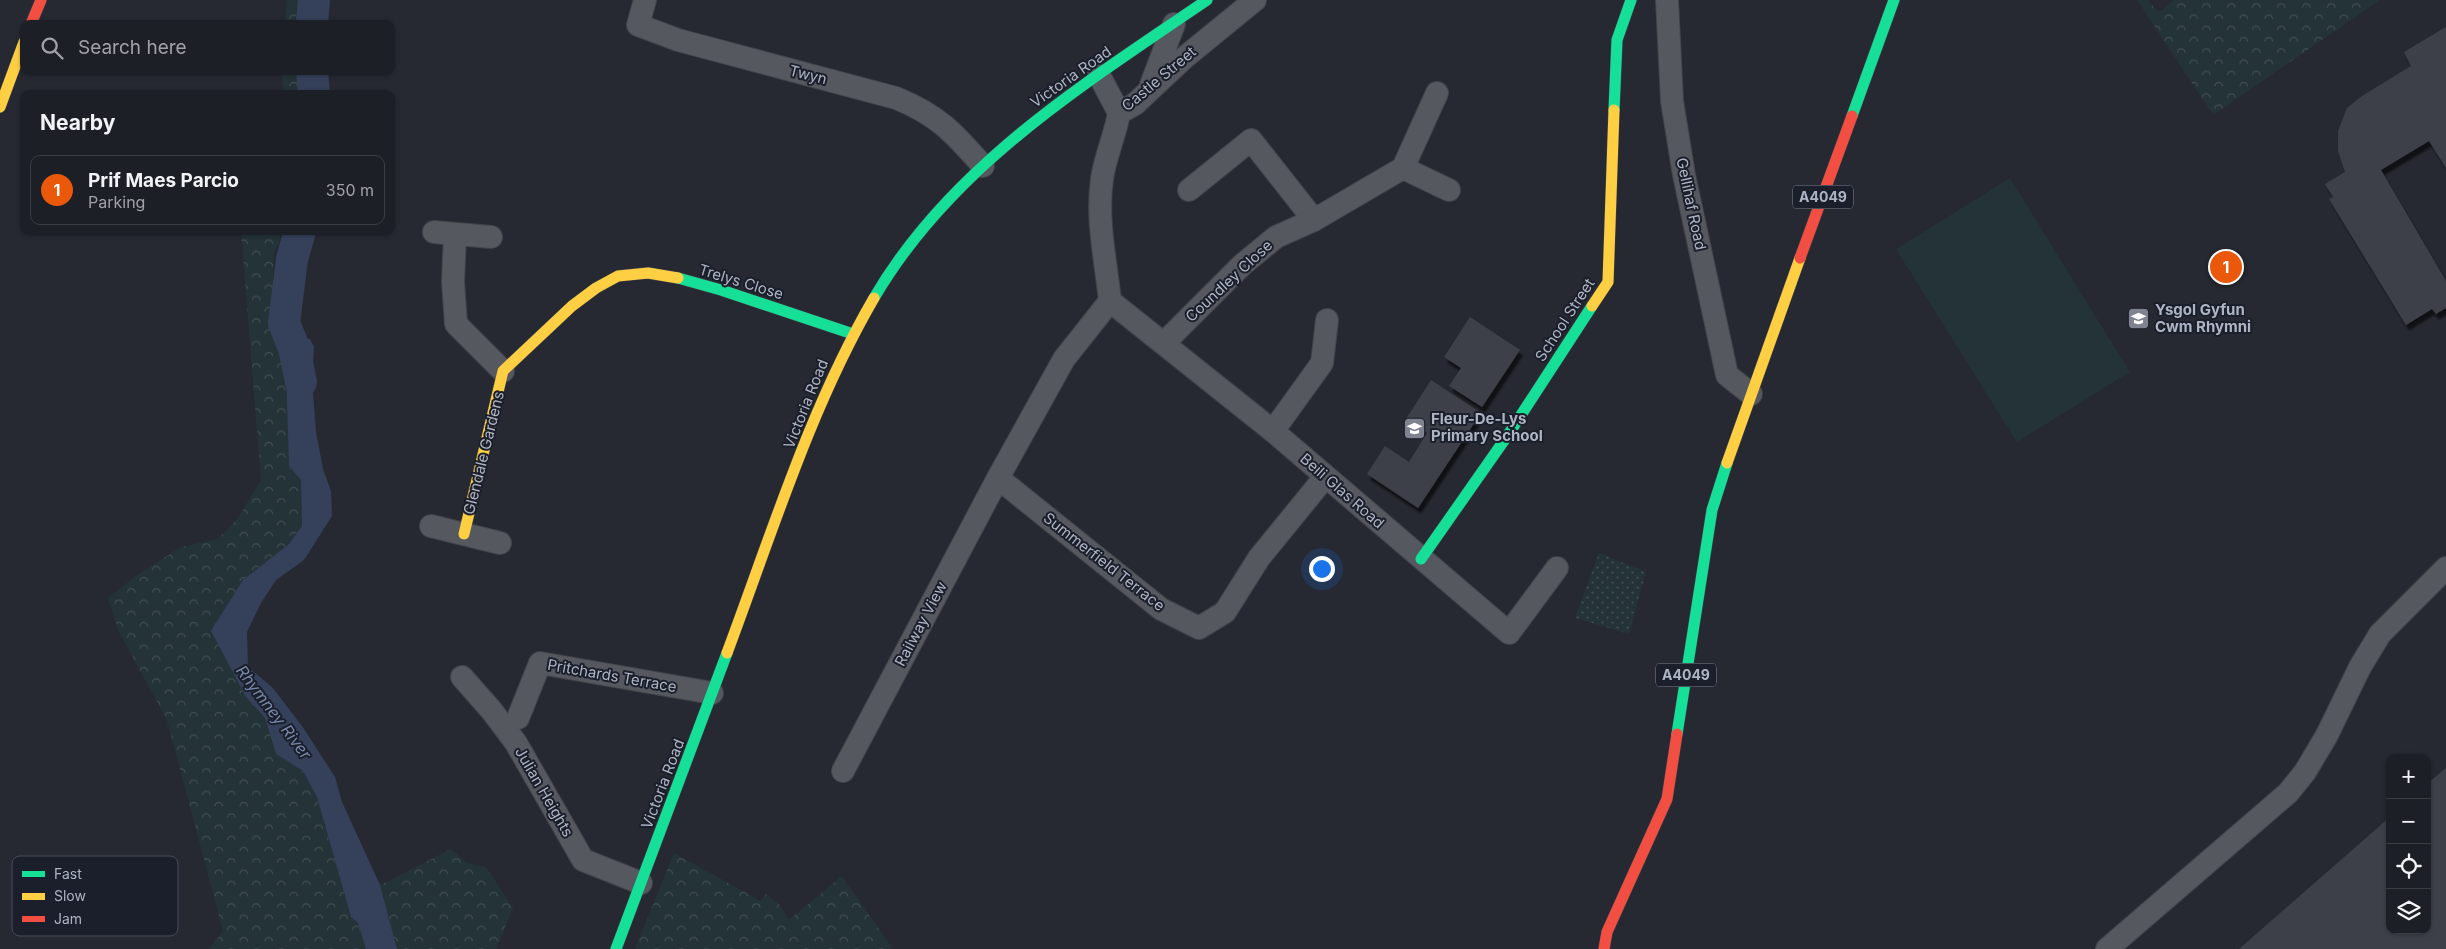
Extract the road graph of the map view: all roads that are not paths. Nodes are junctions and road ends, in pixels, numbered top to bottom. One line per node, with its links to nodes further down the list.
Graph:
1 (41, 0): 8 (main road)
2 (645, 0): 16 (street, Twyn)
3 (1208, 0): 9 (main road, Victoria Road)
4 (1255, 0): 12 (street, Castle Street)
5 (1631, 0): 35 (main road, School Street)
6 (1894, 0): 28 (main road, A4049)
7 (1673, 4): 28 (street, Gellihaf Road)
8 (34, 20)
9 (1174, 24): 11 (main road, Victoria Road); 12 (street)
10 (20, 53): 14 (main road)
11 (1099, 75): 15 (street); 16 (main road, Victoria Road)
12 (1149, 91): 15 (street, Castle Street)
13 (1437, 94): 17 (street)
14 (0, 107)
15 (1119, 113): 23 (street, Castle Street)
16 (983, 166): 25 (main road, Victoria Road)
17 (1403, 168): 19 (street); 20 (street, Coundley Close)
18 (1189, 190): 20 (street)
19 (1449, 190)
20 (1314, 220): 26 (street, Coundley Close)
21 (491, 237): 27 (street, Glendale Gardens)
22 (618, 276): 25 (main road, Trelys Close); 27 (main road, Glendale Gardens)
23 (1110, 301): 26 (street, Beili Glas Road); 31 (street, Railway View)
24 (1327, 320): 29 (street)
25 (853, 334): 39 (main road, Victoria Road)
26 (1164, 343): 29 (street, Beili Glas Road)
27 (503, 371): 33 (main road, Glendale Gardens)
28 (1751, 394): 44 (main road, A4049)
29 (1273, 431): 30 (street, Beili Glas Road)
30 (1325, 477): 31 (street, Summerfield Terrace); 35 (street, Beili Glas Road)
31 (998, 478): 41 (street, Railway View)
32 (431, 526): 33 (street)
33 (464, 534): 34 (street)
34 (500, 543)
35 (1421, 559): 36 (street, Beili Glas Road)
36 (1556, 568)
37 (2446, 568): 45 (street)
38 (462, 677): 42 (street, Julian Heights)
39 (712, 693): 40 (street, Pritchards Terrace); 42 (main road, Victoria Road)
40 (518, 718)
41 (843, 770)
42 (641, 883): 43 (main road, Victoria Road)
43 (616, 949)
44 (1604, 949)
45 (2107, 949)

